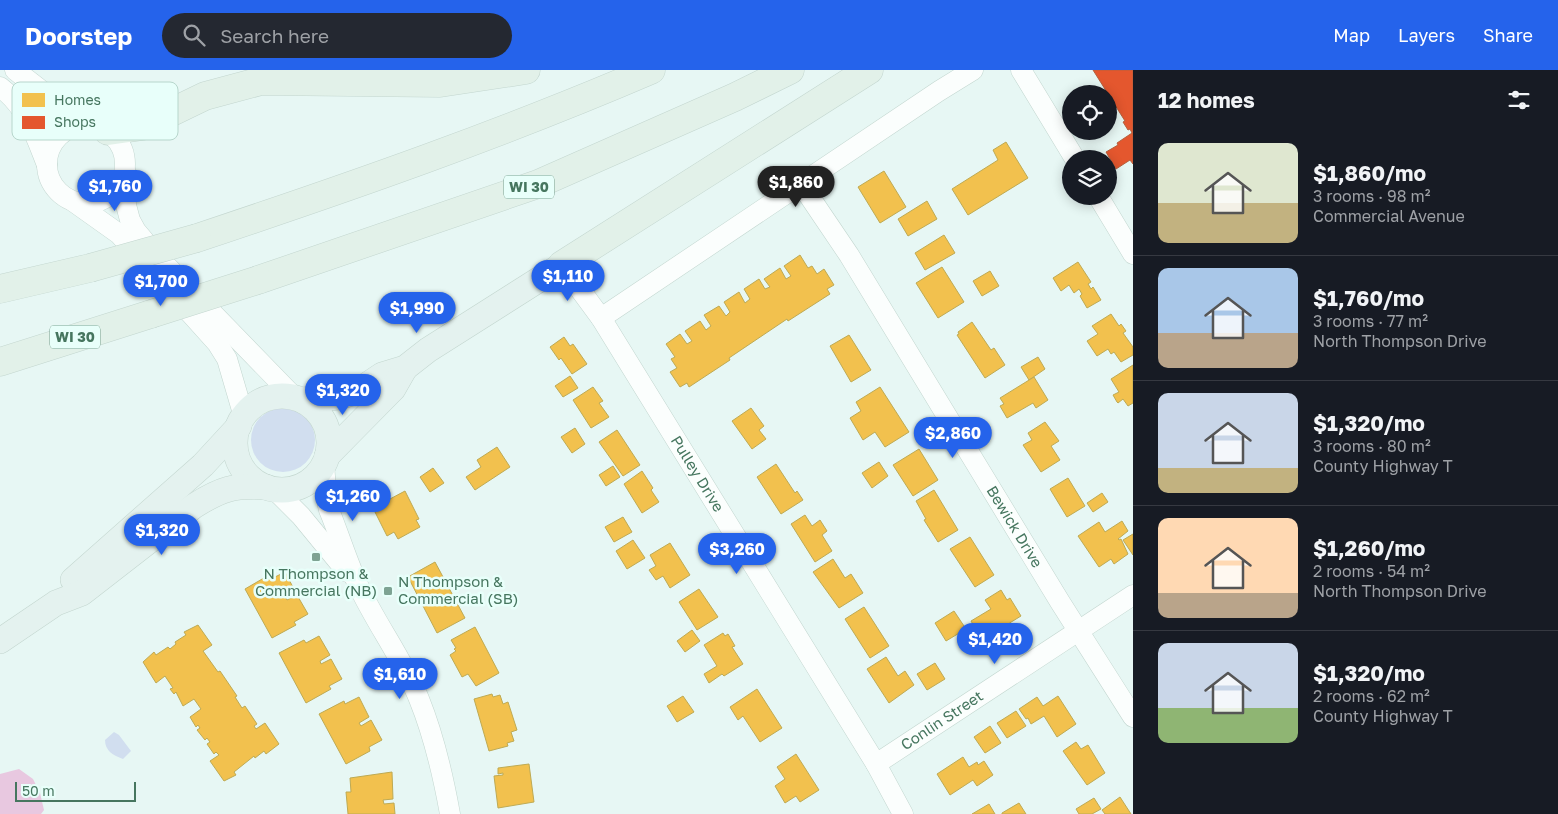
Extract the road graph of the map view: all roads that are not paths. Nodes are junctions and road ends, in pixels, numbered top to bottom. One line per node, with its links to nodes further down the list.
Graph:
1 (15, 70): 8 (street)
2 (526, 70): 11 (highway)
3 (651, 70): 23 (highway, bridge)
4 (790, 70): 25 (highway, WI 30, bridge)
5 (869, 70): 22 (highway)
6 (973, 70): 18 (street)
7 (1021, 70): 15 (street)
8 (30, 82)
9 (0, 87): 10 (street)
10 (12, 98)
11 (178, 109)
12 (36, 140): 16 (street)
13 (56, 140): 16 (street)
14 (117, 140): 17 (street)
15 (1070, 150)
16 (47, 165): 19 (street)
17 (125, 170): 19 (street); 27 (street)
18 (801, 184): 24 (street); 34 (street, Bewick Drive)
19 (74, 202): 28 (street)
20 (1103, 205): 21 (street)
21 (1133, 254)
22 (562, 266): 24 (street, Pulley Drive); 26 (main road)
23 (0, 289)
24 (601, 318): 37 (street, Pulley Drive)
25 (0, 362)
26 (405, 368): 27 (main road); 29 (main road)
27 (299, 399): 28 (main road); 29 (main road)
28 (241, 421): 30 (main road); 33 (main road)
29 (326, 460): 30 (main road); 31 (street)
30 (270, 488): 31 (street); 33 (main road)
31 (358, 585): 38 (street)
32 (1133, 595): 34 (street, Conlin Street)
33 (56, 603): 35 (main road)
34 (1079, 630): 36 (street, Bewick Drive); 37 (street, Conlin Street)
35 (0, 641)
36 (1133, 717)
37 (876, 764): 39 (street, Pulley Drive)
38 (450, 814)
39 (903, 814)

